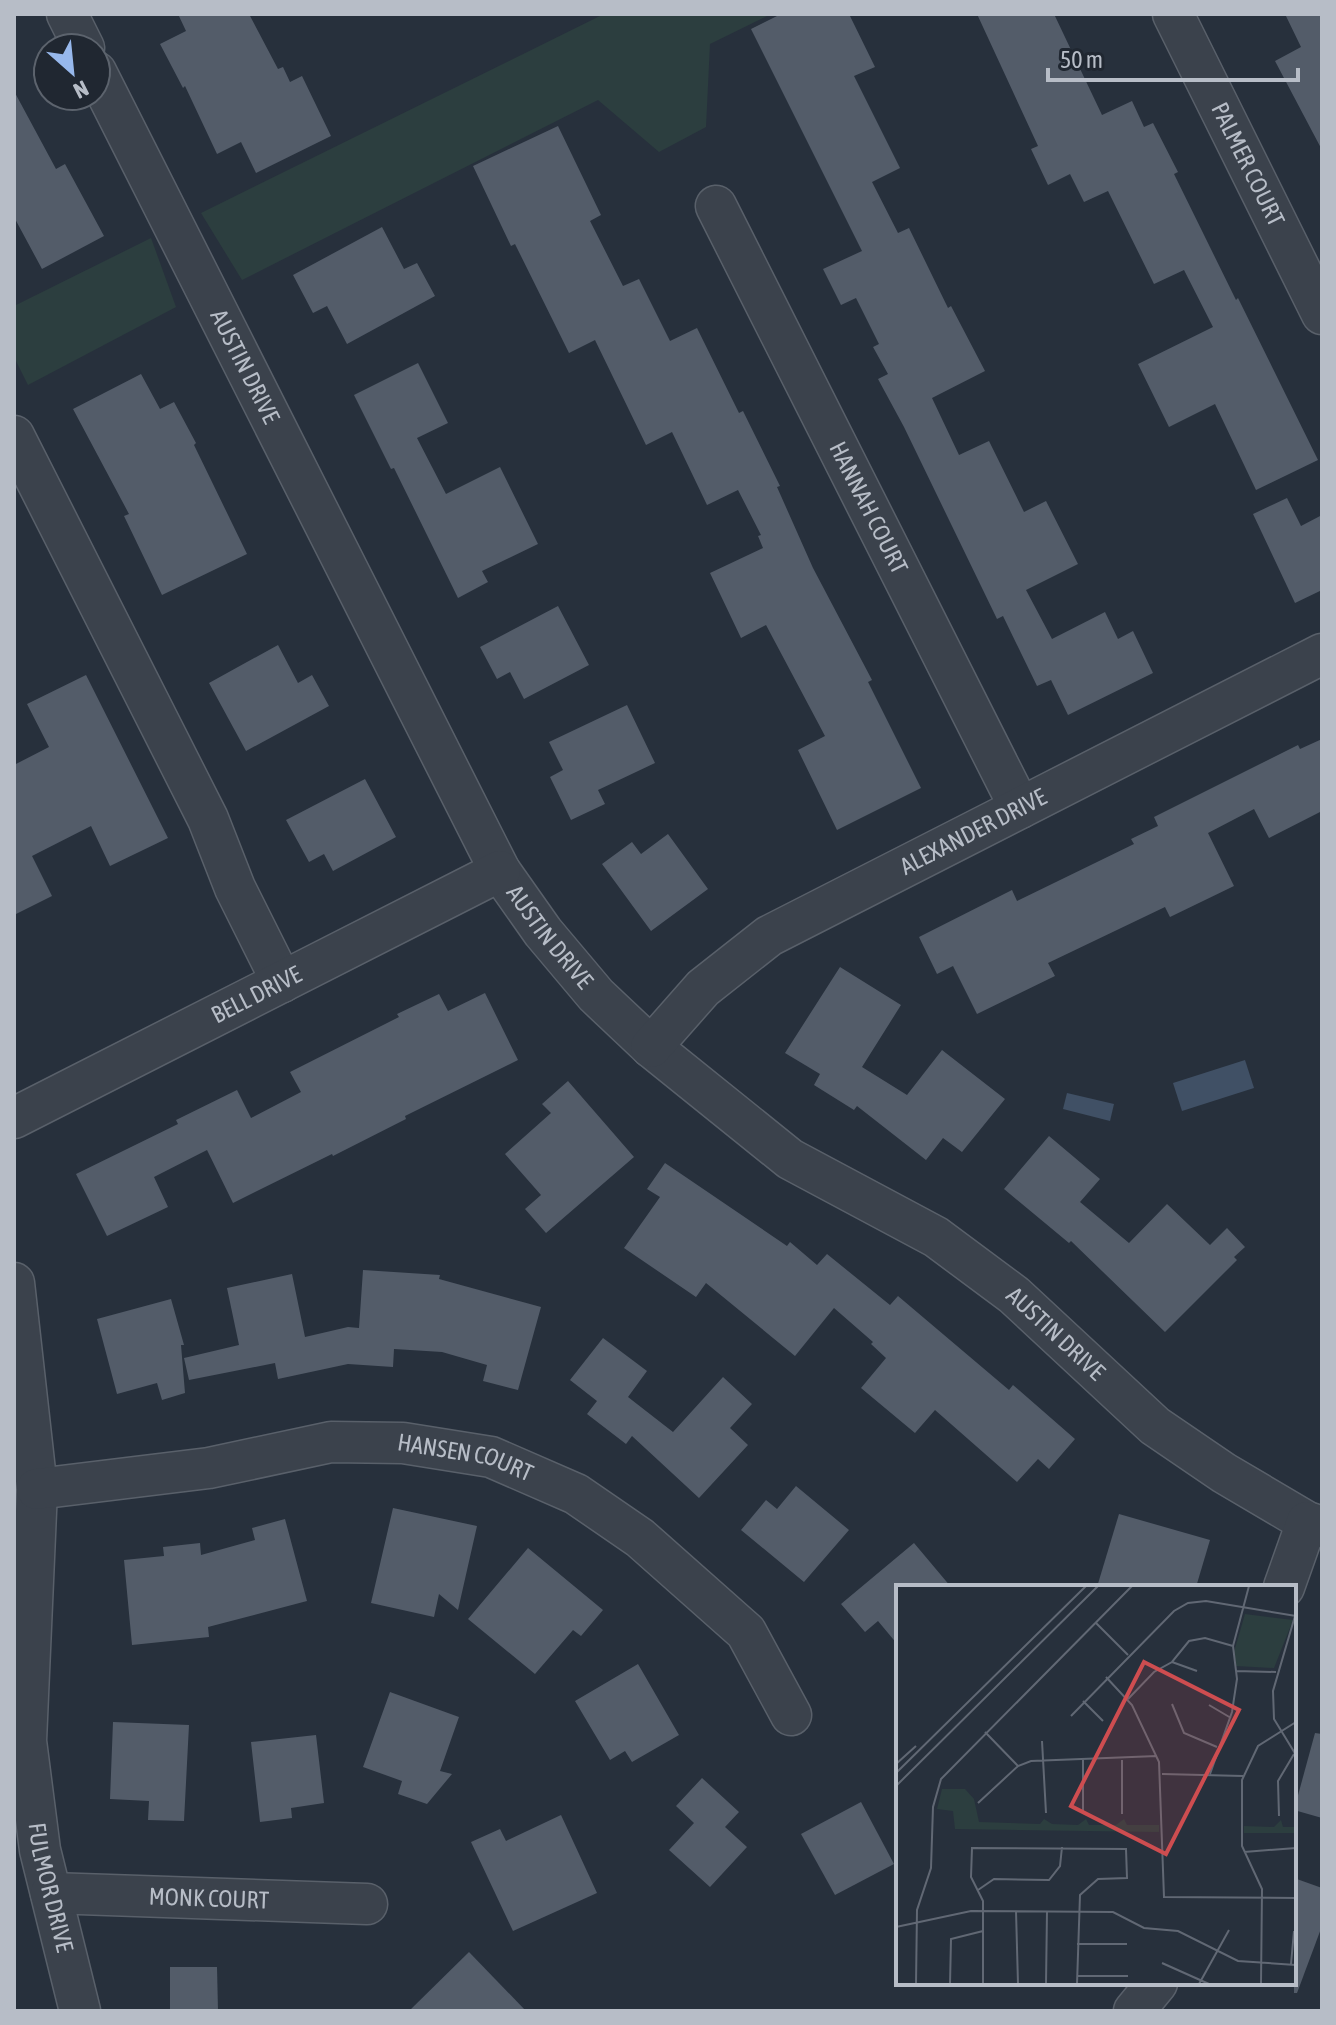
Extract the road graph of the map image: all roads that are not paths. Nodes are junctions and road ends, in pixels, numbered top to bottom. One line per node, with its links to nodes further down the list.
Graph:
1 (67, 14): 3 (street)
2 (1173, 14): 6 (street, PALMER COURT)
3 (76, 32)
4 (112, 104): 10 (street, AUSTIN DRIVE)
5 (716, 206): 9 (street, HANNAH COURT)
6 (1322, 314)
7 (14, 436): 11 (street)
8 (1322, 654): 9 (street, ALEXANDER DRIVE)
9 (1020, 808): 12 (street, ALEXANDER DRIVE)
10 (500, 871): 11 (street, BELL DRIVE); 12 (street, AUSTIN DRIVE)
11 (282, 982): 13 (street, BELL DRIVE)
12 (651, 1047): 16 (street, AUSTIN DRIVE)
13 (14, 1118)
14 (14, 1283): 15 (street, FULMOR DRIVE)
15 (37, 1489): 18 (street, HANSEN COURT); 19 (street, FULMOR DRIVE)
16 (1315, 1524): 17 (street)
17 (1285, 1585)
18 (791, 1715)
19 (51, 1893): 20 (street, MONK COURT); 22 (street, FULMOR DRIVE)
20 (367, 1904)
21 (1155, 1985): 23 (street)
22 (80, 2011)
23 (1134, 2011)

